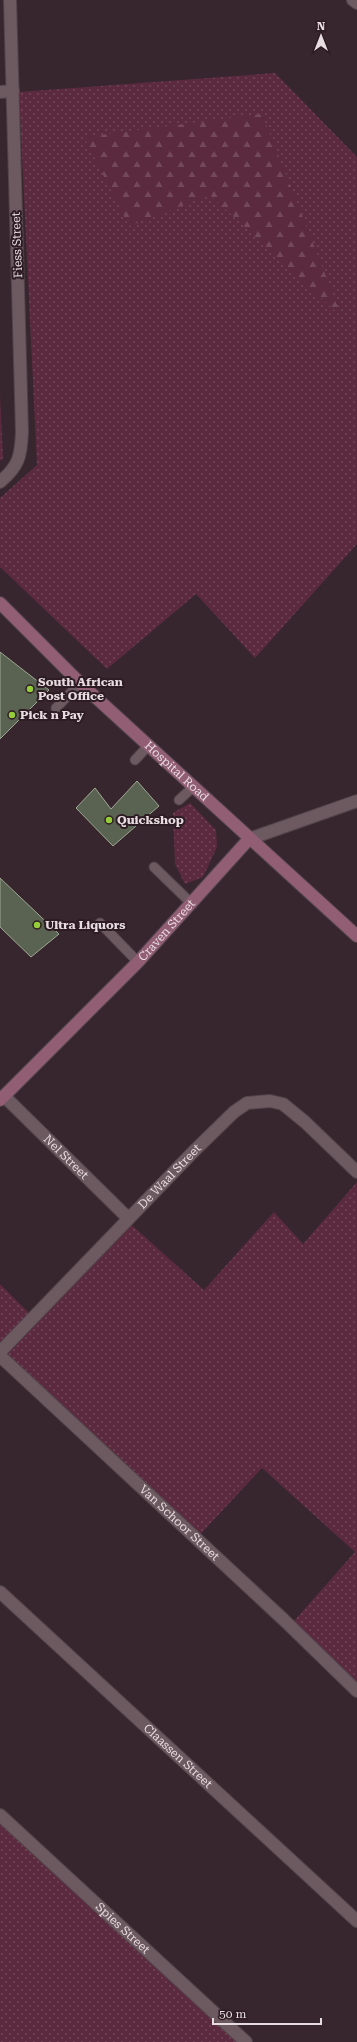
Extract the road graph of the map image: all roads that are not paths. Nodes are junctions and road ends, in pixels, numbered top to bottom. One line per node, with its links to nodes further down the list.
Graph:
1 (10, 0): 4 (street, Fiess Street)
2 (353, 0): 3 (street)
3 (357, 3)
4 (12, 91): 5 (street); 6 (street, Fiess Street)
5 (0, 92)
6 (0, 482)
7 (0, 603): 8 (main road, Hospital Road)
8 (80, 683): 9 (lane); 10 (main road, Hospital Road)
9 (56, 708)
10 (148, 746): 11 (lane); 12 (main road, Hospital Road)
11 (135, 760)
12 (193, 787): 13 (lane); 15 (main road, Hospital Road)
13 (179, 800)
14 (357, 801): 15 (street, Craven Street)
15 (249, 839): 17 (main road, Craven Street); 19 (main road, Hospital Road)
16 (154, 867): 17 (lane)
17 (192, 904): 20 (main road, Craven Street)
18 (100, 923): 20 (lane)
19 (357, 936)
20 (138, 962): 21 (main road, Craven Street)
21 (2, 1098): 23 (street, Nel Street)
22 (357, 1172): 23 (street, De Waal Street)
23 (128, 1218): 24 (street, De Waal Street)
24 (0, 1352)
25 (0, 1356): 27 (street, Van Schoor Street)
26 (0, 1592): 29 (street, Claassen Street)
27 (357, 1691)
28 (2, 1821): 30 (street, Spies Street)
29 (357, 1921)
30 (246, 2042)

